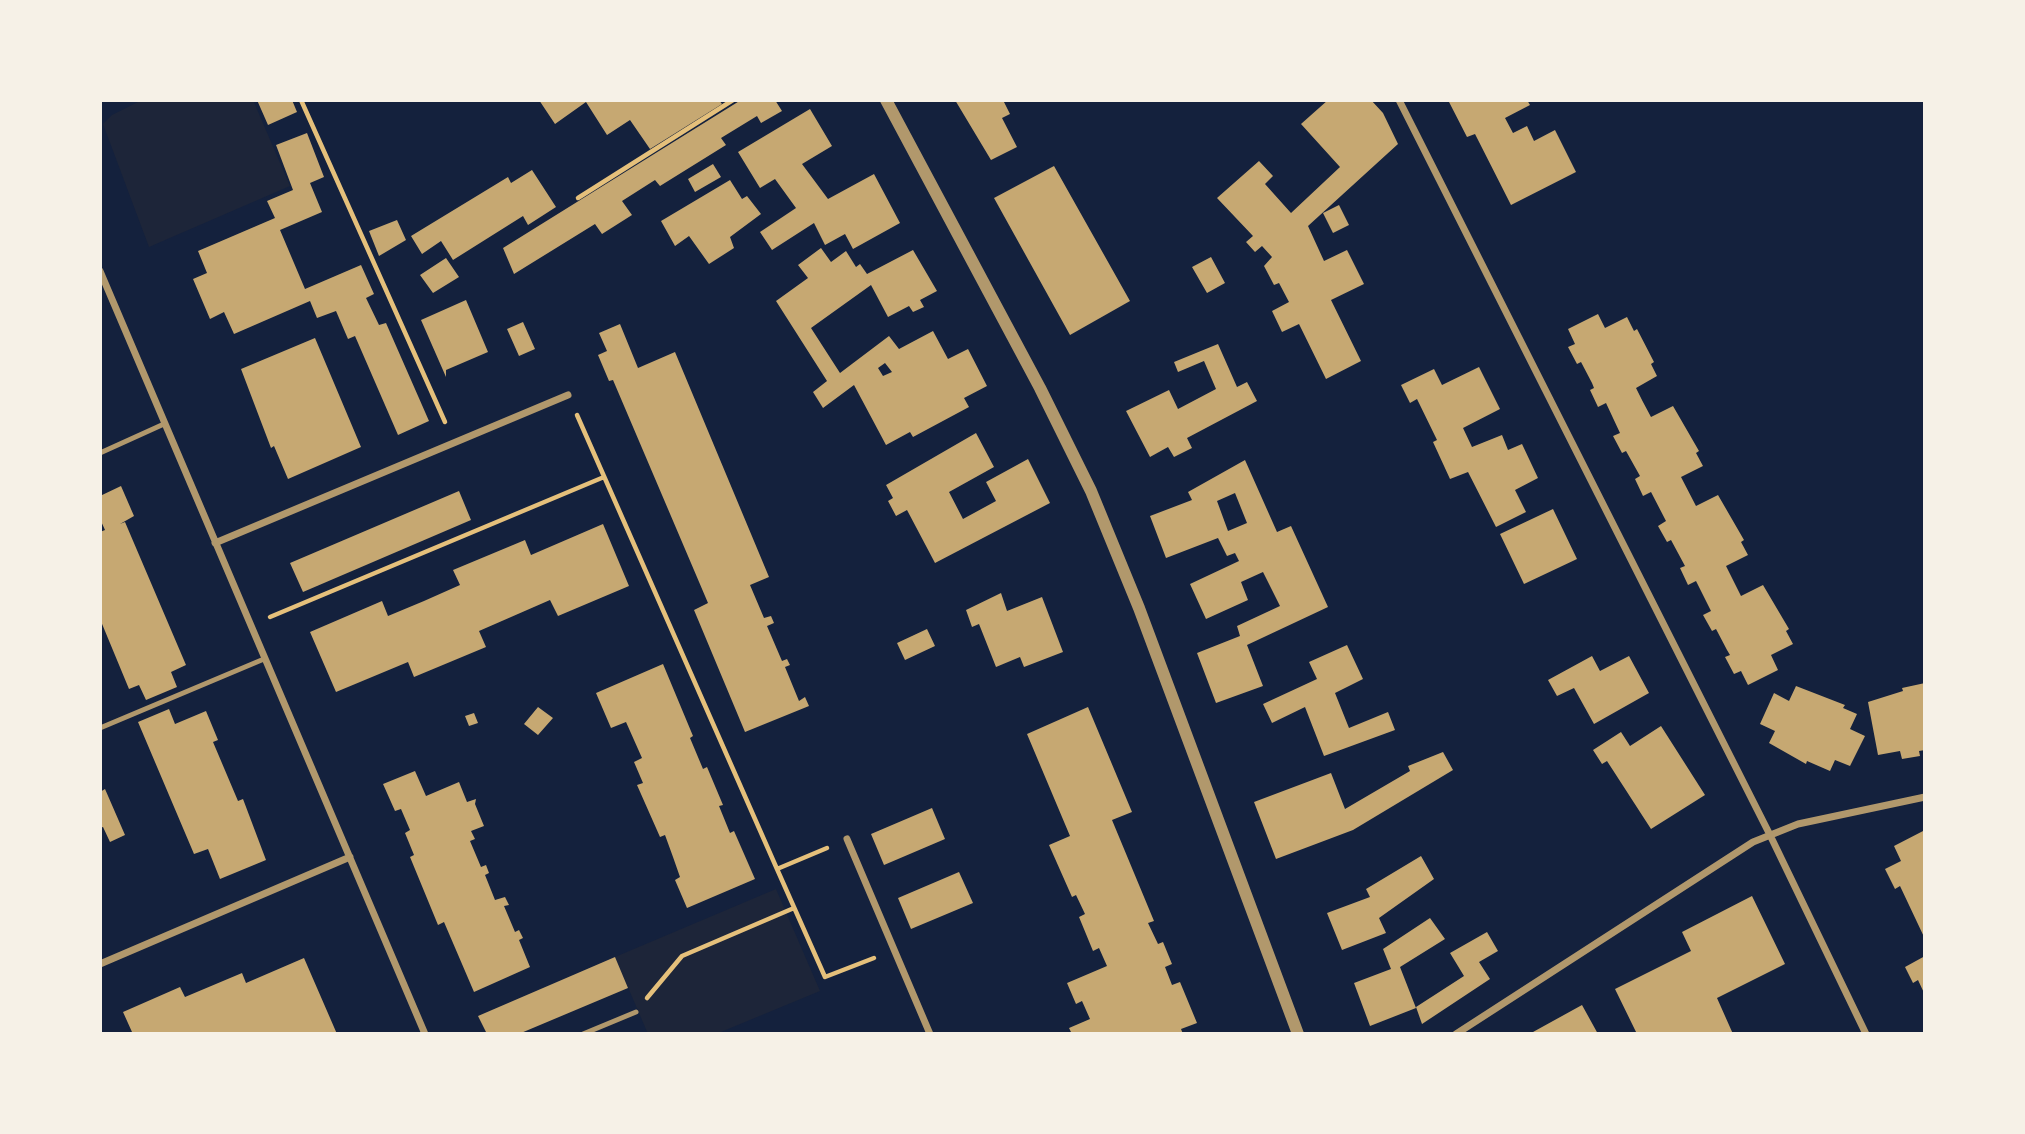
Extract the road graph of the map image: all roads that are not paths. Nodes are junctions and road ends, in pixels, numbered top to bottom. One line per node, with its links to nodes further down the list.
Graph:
1 (886, 100): 19 (street)
2 (1399, 100): 11 (street)
3 (100, 271): 5 (street)
4 (568, 395): 7 (street)
5 (164, 424): 6 (lane); 7 (street)
6 (100, 453)
7 (215, 543): 8 (street)
8 (264, 659): 9 (lane); 13 (street)
9 (100, 728)
10 (1925, 797): 11 (street)
11 (1770, 835): 20 (street); 21 (street)
12 (847, 839): 18 (street)
13 (350, 857): 14 (street); 16 (street)
14 (100, 964)
15 (636, 1012): 17 (lane)
16 (425, 1034)
17 (583, 1034)
18 (930, 1034)
19 (1298, 1034)
20 (1457, 1034)
21 (1866, 1034)

